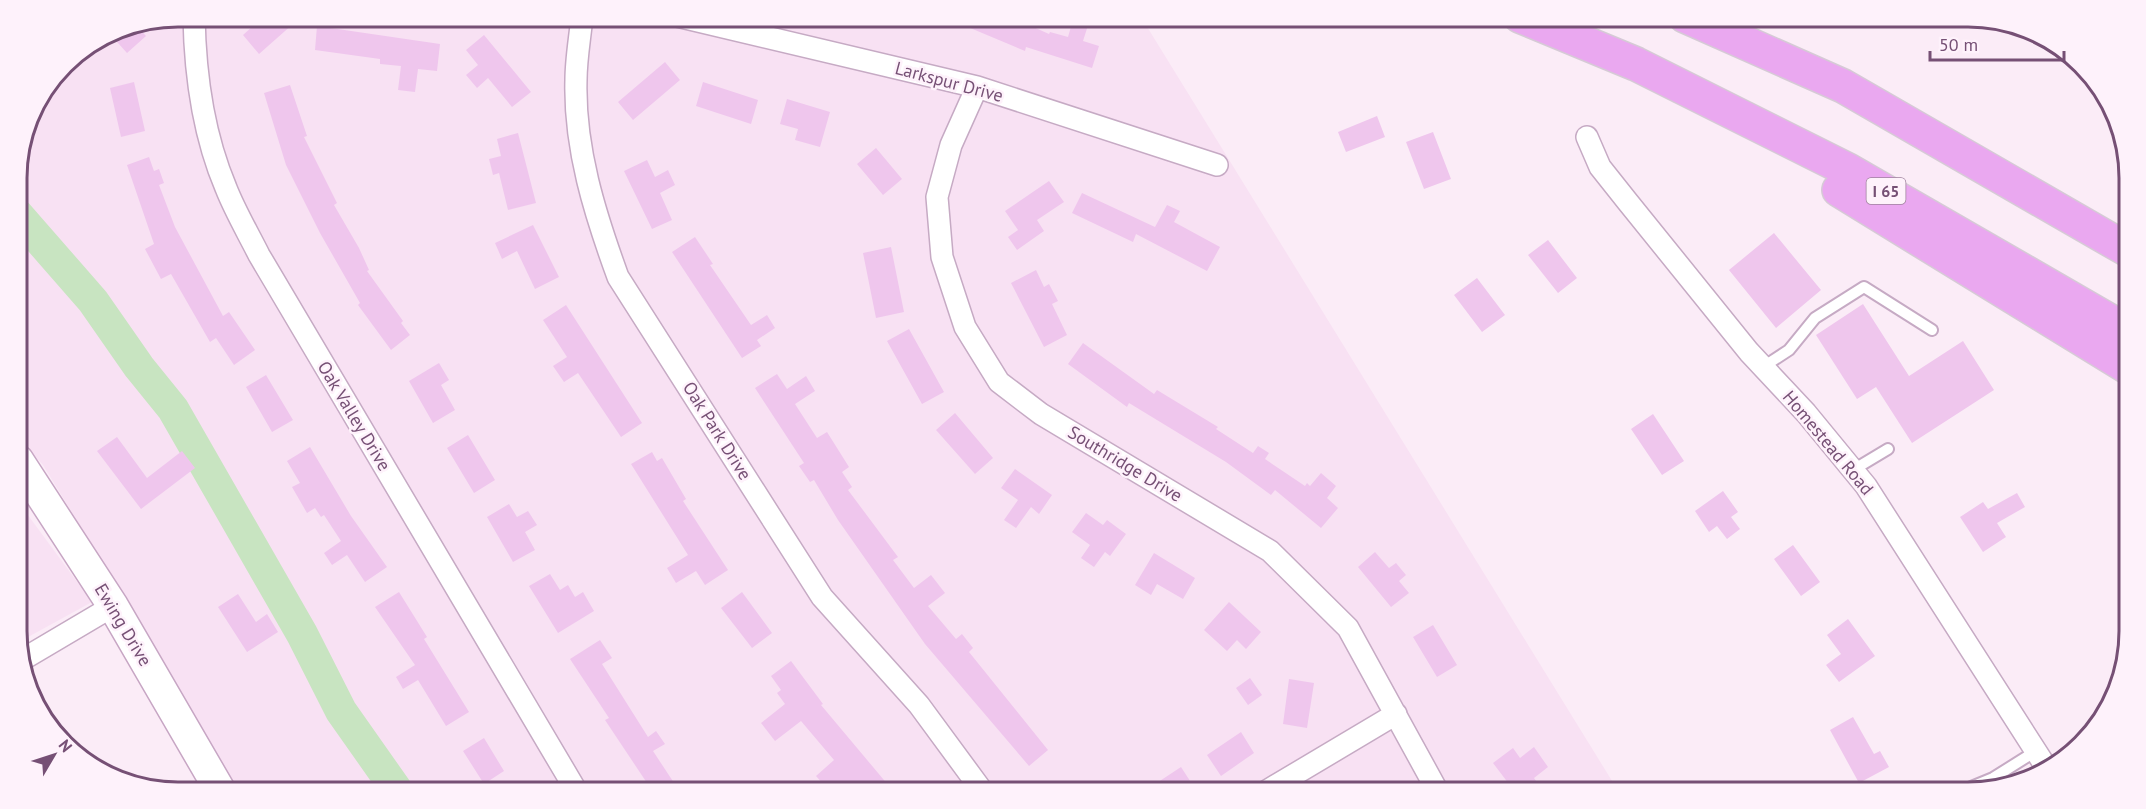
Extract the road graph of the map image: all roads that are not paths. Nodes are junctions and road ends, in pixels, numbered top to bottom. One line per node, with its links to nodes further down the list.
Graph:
1 (194, 27): 26 (street, Oak Valley Drive)
2 (581, 27): 27 (street, Oak Park Drive)
3 (723, 27): 7 (street, Larkspur Drive)
4 (1547, 27): 6 (highway, I 65)
5 (1710, 27): 9 (highway)
6 (1636, 64): 13 (highway, I 65); 15 (highway)
7 (977, 87): 10 (street, Larkspur Drive); 22 (street, Southridge Drive)
8 (1587, 137): 16 (street, Homestead Road)
9 (1979, 162): 11 (highway); 12 (highway)
10 (1217, 165)
11 (2119, 231)
12 (2119, 245)
13 (2119, 326)
14 (1932, 330): 16 (lane)
15 (2119, 362)
16 (1763, 367): 18 (street, Homestead Road)
17 (1888, 449): 18 (lane)
18 (1853, 470): 23 (street, Homestead Road)
19 (27, 474): 20 (main road, Ewing Drive)
20 (113, 606): 21 (street); 25 (main road, Ewing Drive)
21 (29, 656)
22 (1396, 714): 28 (street); 29 (street, Southridge Drive)
23 (2041, 759): 24 (lane)
24 (1988, 780)
25 (215, 782)
26 (571, 782)
27 (975, 782)
28 (1282, 782)
29 (1433, 782)

